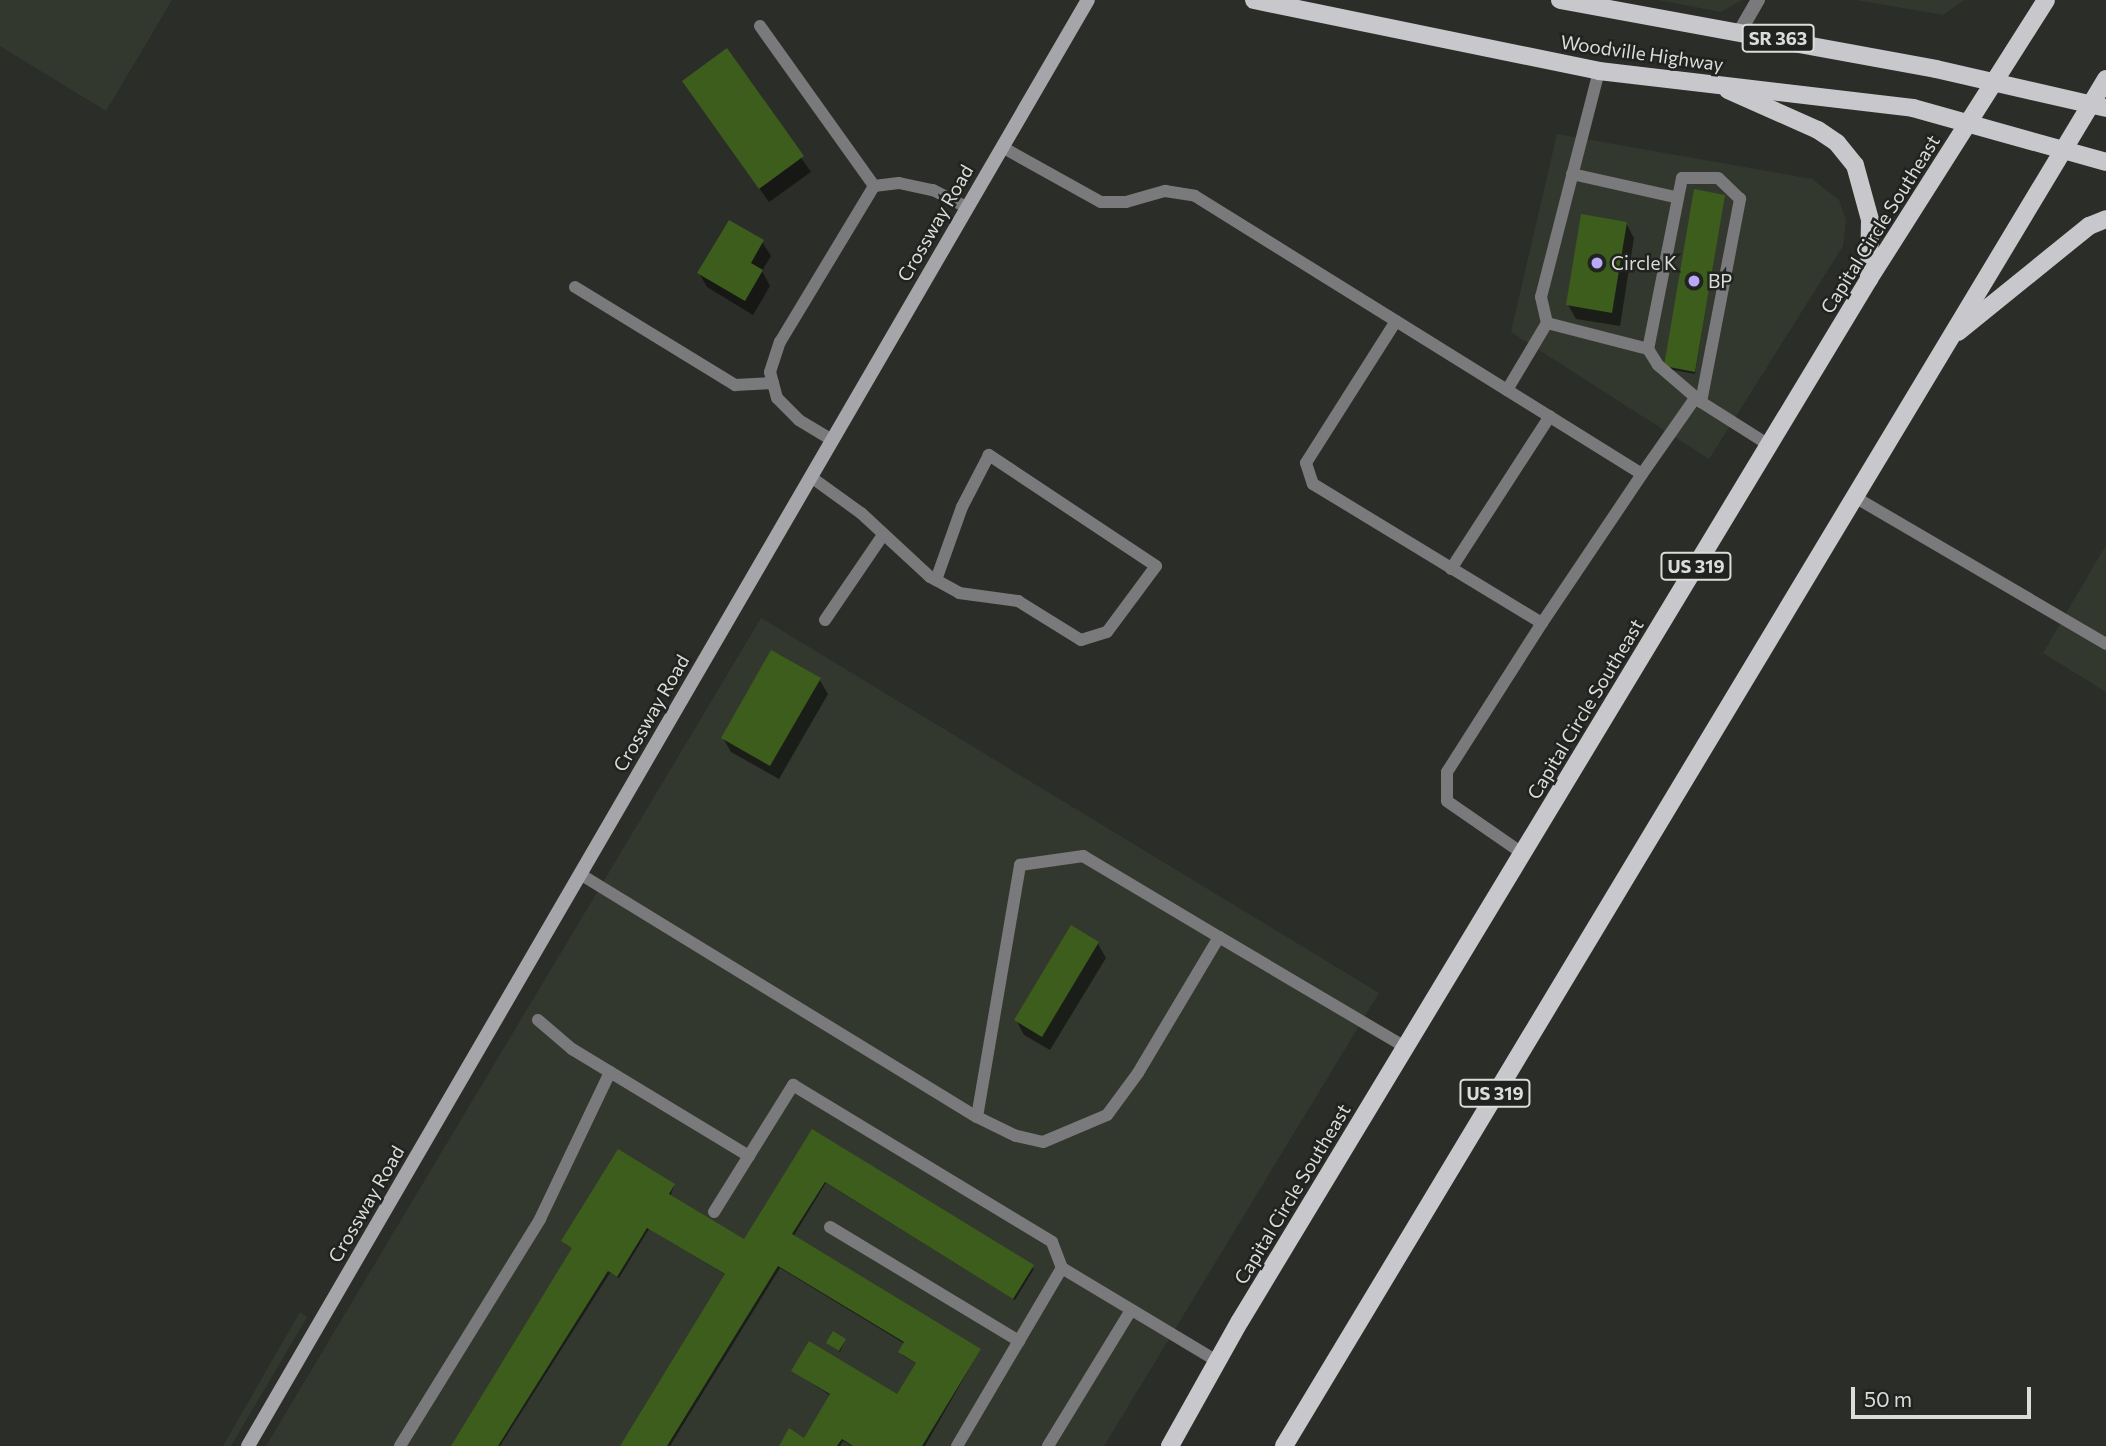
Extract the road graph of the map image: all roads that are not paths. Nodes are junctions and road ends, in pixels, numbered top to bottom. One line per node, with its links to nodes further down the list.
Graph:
1 (1088, 0): 15 (street, Crossway Road)
2 (1254, 0): 9 (main road, Woodville Highway)
3 (1560, 0): 6 (main road, Woodville Highway / SR 363)
4 (1758, 0): 8 (street)
5 (2046, 0): 11 (main road, Capital Circle Southeast / US 319)
6 (1603, 4): 8 (main road, Woodville Highway / SR 363)
7 (760, 26): 19 (lane)
8 (1740, 31): 11 (main road, Woodville Highway / SR 363)
9 (1599, 71): 12 (main road, Woodville Highway); 18 (lane)
10 (2106, 79): 13 (main road, US 319)
11 (1994, 82): 13 (main road, Woodville Highway / SR 363); 14 (main road, Capital Circle Southeast / US 319)
12 (1714, 84): 14 (main road, Woodville Highway); 23 (main road)
13 (2098, 106): 16 (main road, US 319)
14 (1968, 124): 16 (main road, Woodville Highway); 23 (main road, Capital Circle Southeast / US 319)
15 (1002, 147): 21 (street, Crossway Road); 25 (lane)
16 (2063, 150): 17 (main road, Woodville Highway); 27 (main road, US 319)
17 (2106, 162)
18 (1572, 174): 20 (lane); 26 (lane)
19 (874, 186): 21 (lane); 29 (lane)
20 (1675, 197): 28 (lane); 31 (lane)
21 (966, 207): 33 (street, Crossway Road)
22 (2106, 219): 27 (main road)
23 (1869, 279): 34 (main road, Capital Circle Southeast / US 319)
24 (575, 287): 29 (lane)
25 (1396, 321): 30 (lane); 39 (lane)
26 (1547, 323): 28 (lane); 30 (lane)
27 (1947, 341): 37 (main road, US 319)
28 (1648, 349): 31 (lane)
29 (773, 383): 33 (lane)
30 (1507, 390): 32 (lane)
31 (1698, 400): 34 (lane); 35 (lane)
32 (1550, 416): 35 (lane); 39 (lane)
33 (832, 440): 36 (street, Crossway Road)
34 (1769, 445): 44 (main road, Capital Circle Southeast / US 319)
35 (1642, 474): 42 (lane)
36 (811, 477): 38 (lane); 45 (street, Crossway Road)
37 (1853, 496): 43 (lane); 63 (main road, US 319)
38 (883, 535): 40 (lane); 41 (lane)
39 (1451, 569): 42 (lane)
40 (936, 580): 40 (lane)
41 (825, 620)
42 (1542, 623): 44 (lane)
43 (2105, 643)
44 (1522, 853): 48 (main road, Capital Circle Southeast / US 319)
45 (580, 874): 50 (lane); 58 (street, Crossway Road)
46 (1219, 937): 48 (lane); 50 (lane); 50 (lane)
47 (538, 1020): 49 (lane)
48 (1405, 1047): 57 (main road, Capital Circle Southeast / US 319)
49 (610, 1072): 51 (lane); 59 (lane)
50 (977, 1117)
51 (748, 1156): 52 (lane); 54 (lane)
52 (714, 1212)
53 (830, 1227): 56 (lane)
54 (1062, 1268): 55 (lane); 56 (lane)
55 (1131, 1310): 57 (lane); 61 (lane)
56 (1019, 1342): 60 (lane)
57 (1217, 1361): 62 (main road, Capital Circle Southeast / US 319)
58 (248, 1446)
59 (400, 1446)
60 (957, 1446)
61 (1048, 1446)
62 (1170, 1446)
63 (1284, 1446)

